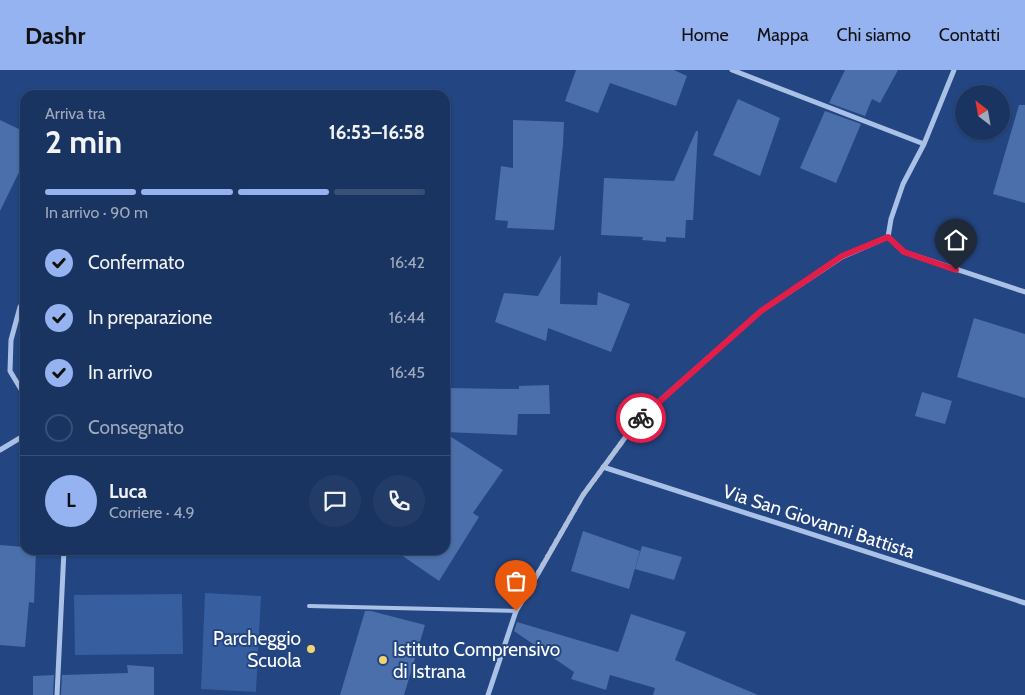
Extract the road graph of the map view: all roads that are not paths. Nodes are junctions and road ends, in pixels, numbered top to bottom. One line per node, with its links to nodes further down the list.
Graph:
1 (732, 70): 3 (street)
2 (954, 70): 3 (street)
3 (924, 144): 4 (street)
4 (888, 237): 5 (street); 10 (street)
5 (1025, 292)
6 (20, 306): 7 (street)
7 (20, 388)
8 (20, 438): 9 (street)
9 (0, 450)
10 (603, 467): 12 (street, Via San Giovanni Battista); 14 (street)
11 (64, 555): 15 (street)
12 (1025, 603)
13 (309, 606): 14 (lane)
14 (516, 611): 16 (street)
15 (58, 695)
16 (488, 695)

